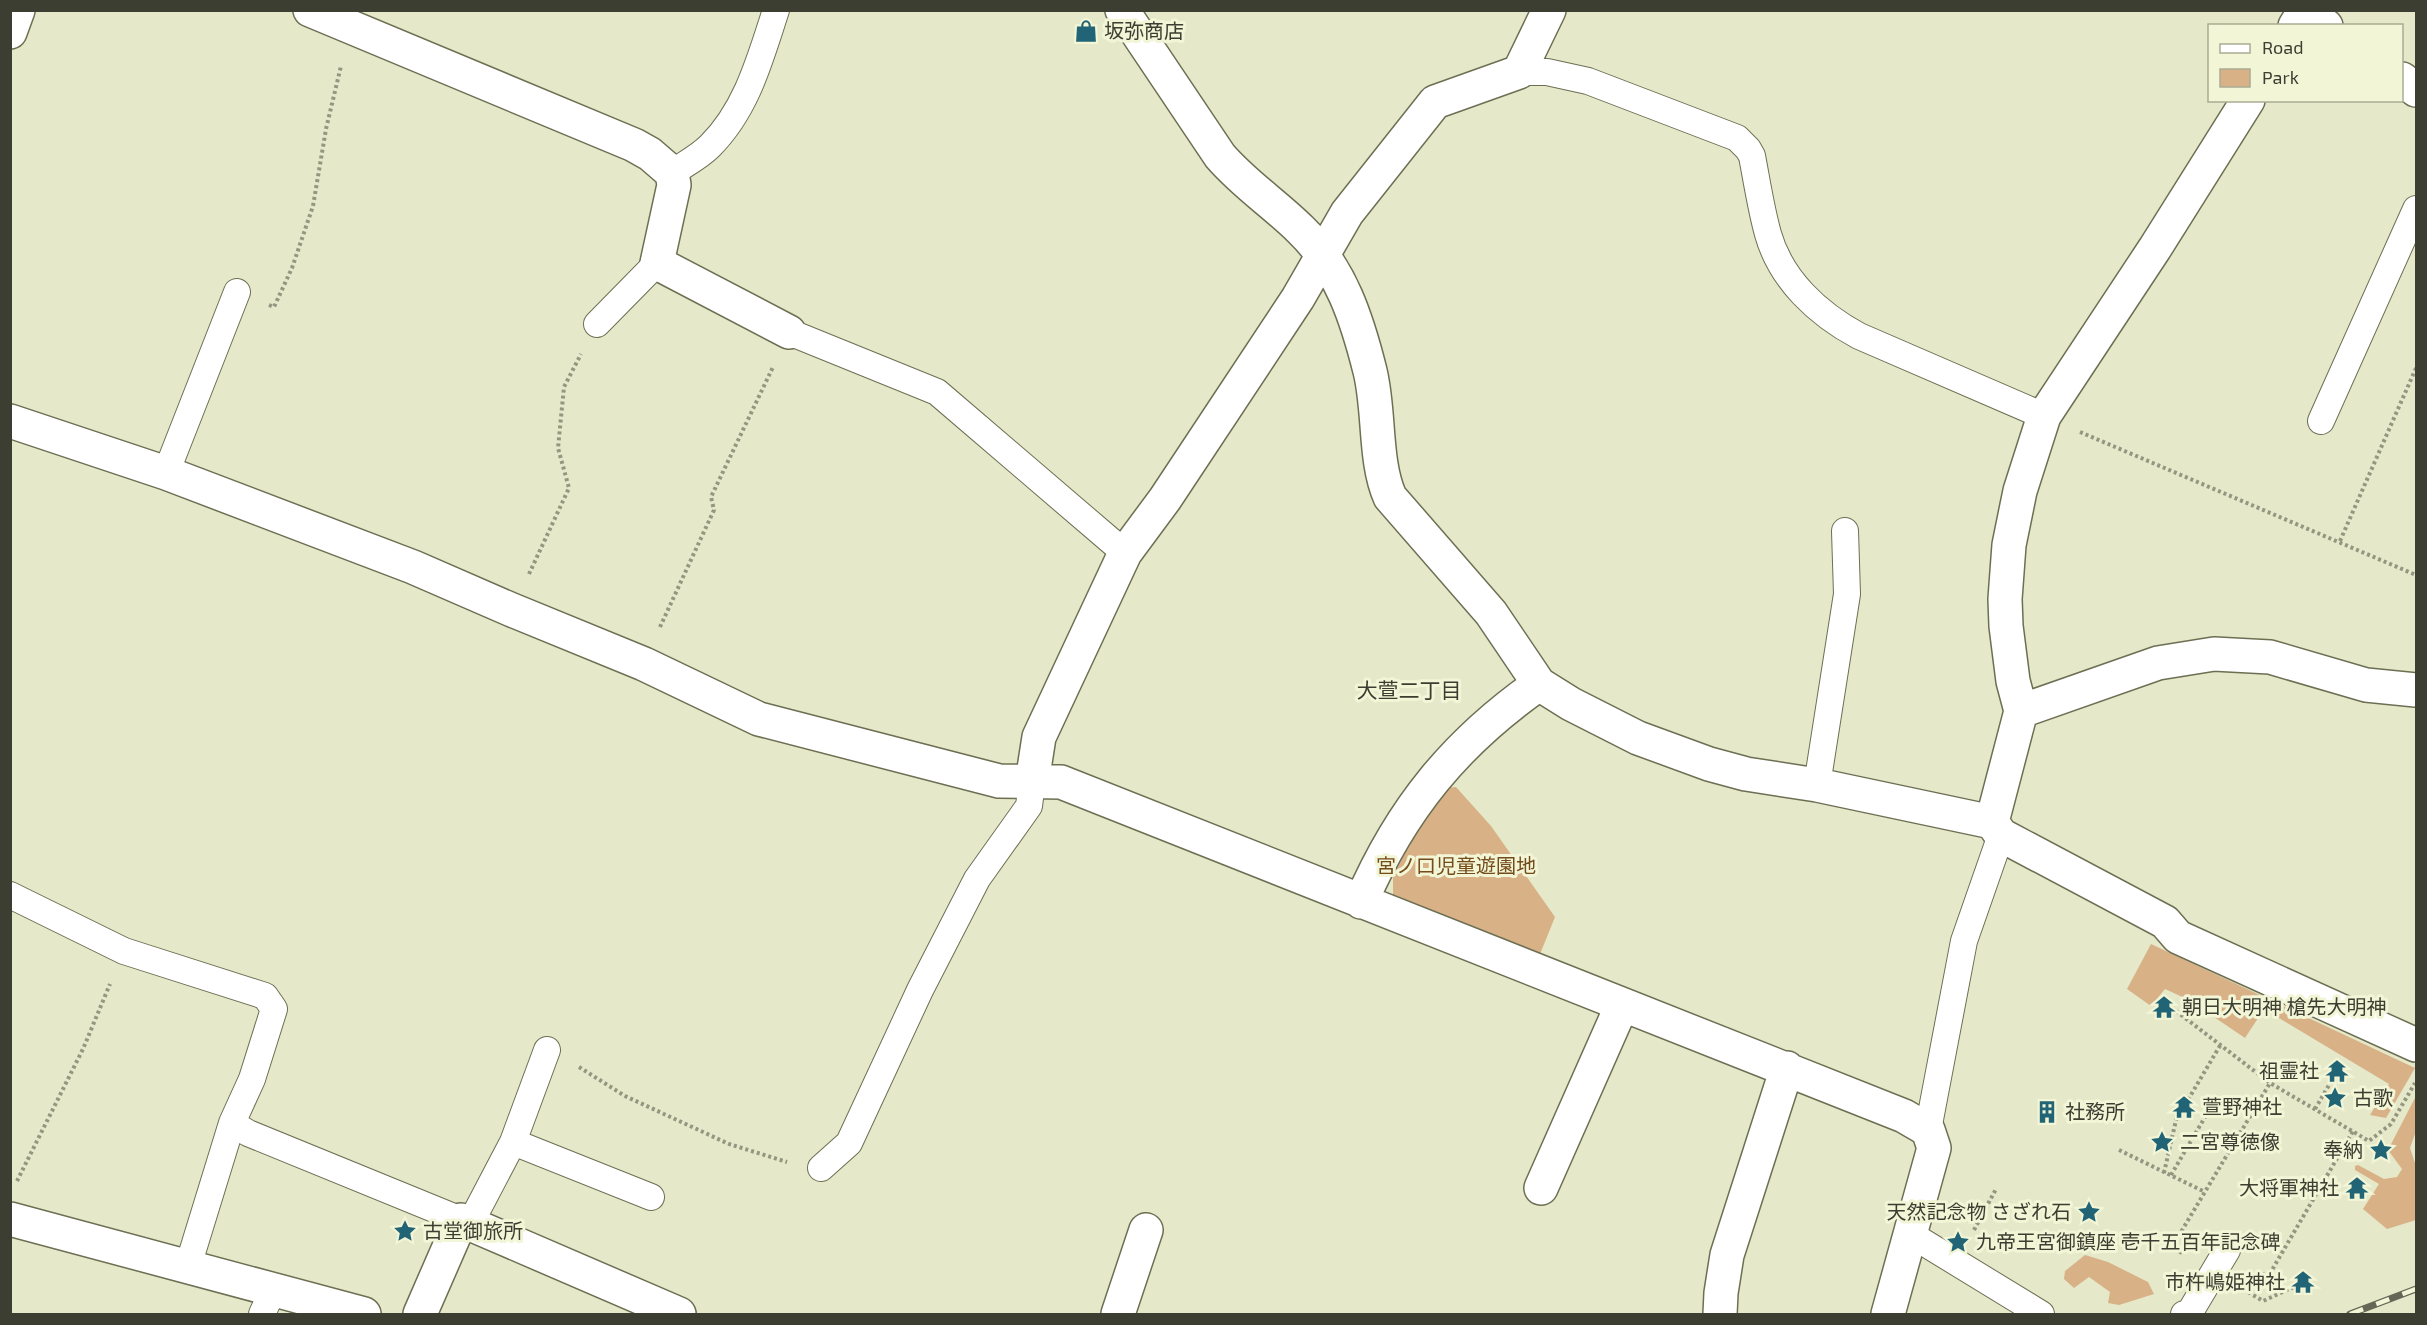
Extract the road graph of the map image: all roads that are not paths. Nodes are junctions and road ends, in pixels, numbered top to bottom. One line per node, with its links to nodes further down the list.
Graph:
1 (18, 10): 8 (street)
2 (777, 10): 13 (lane)
3 (1122, 10): 15 (street)
4 (1550, 10): 9 (street)
5 (316, 11): 13 (street)
6 (2296, 24): 7 (street)
7 (2323, 24)
8 (10, 32)
9 (1519, 72): 15 (street); 20 (lane)
10 (2403, 80): 11 (street)
11 (2416, 90)
12 (2247, 102): 20 (street)
13 (672, 173): 16 (street)
14 (2416, 209): 22 (lane)
15 (1324, 255): 25 (street); 26 (street)
16 (657, 263): 18 (lane); 19 (street)
17 (237, 292): 23 (lane)
18 (597, 324)
19 (789, 332): 25 (lane)
20 (2044, 416): 28 (street)
21 (10, 421): 23 (street)
22 (2321, 421)
23 (166, 473): 29 (street)
24 (1845, 531): 30 (lane)
25 (1125, 553): 29 (street)
26 (1539, 684): 30 (street); 33 (street)
27 (2416, 690): 28 (street)
28 (2021, 711): 31 (street)
29 (1032, 782): 33 (street); 41 (lane)
30 (1817, 784): 31 (street)
31 (1996, 829): 35 (street); 39 (lane)
32 (10, 895): 38 (lane)
33 (1361, 902): 34 (street)
34 (1622, 1005): 37 (street); 42 (street)
35 (2416, 1045)
36 (547, 1050): 40 (lane)
37 (1787, 1068): 39 (street); 55 (street)
38 (232, 1123): 45 (lane); 49 (lane)
39 (1928, 1130): 47 (street)
40 (513, 1142): 43 (lane); 45 (lane)
41 (821, 1168)
42 (1541, 1188)
43 (651, 1197)
44 (10, 1219): 49 (street)
45 (466, 1222): 52 (street); 53 (street)
46 (1146, 1230): 54 (street)
47 (1910, 1234): 56 (street); 57 (lane)
48 (2227, 1250): 58 (lane)
49 (188, 1266): 50 (street)
50 (268, 1302): 51 (street)
51 (364, 1314)
52 (420, 1314)
53 (679, 1314)
54 (1118, 1314)
55 (1720, 1314)
56 (1888, 1314)
57 (2041, 1314)
58 (2184, 1314)

